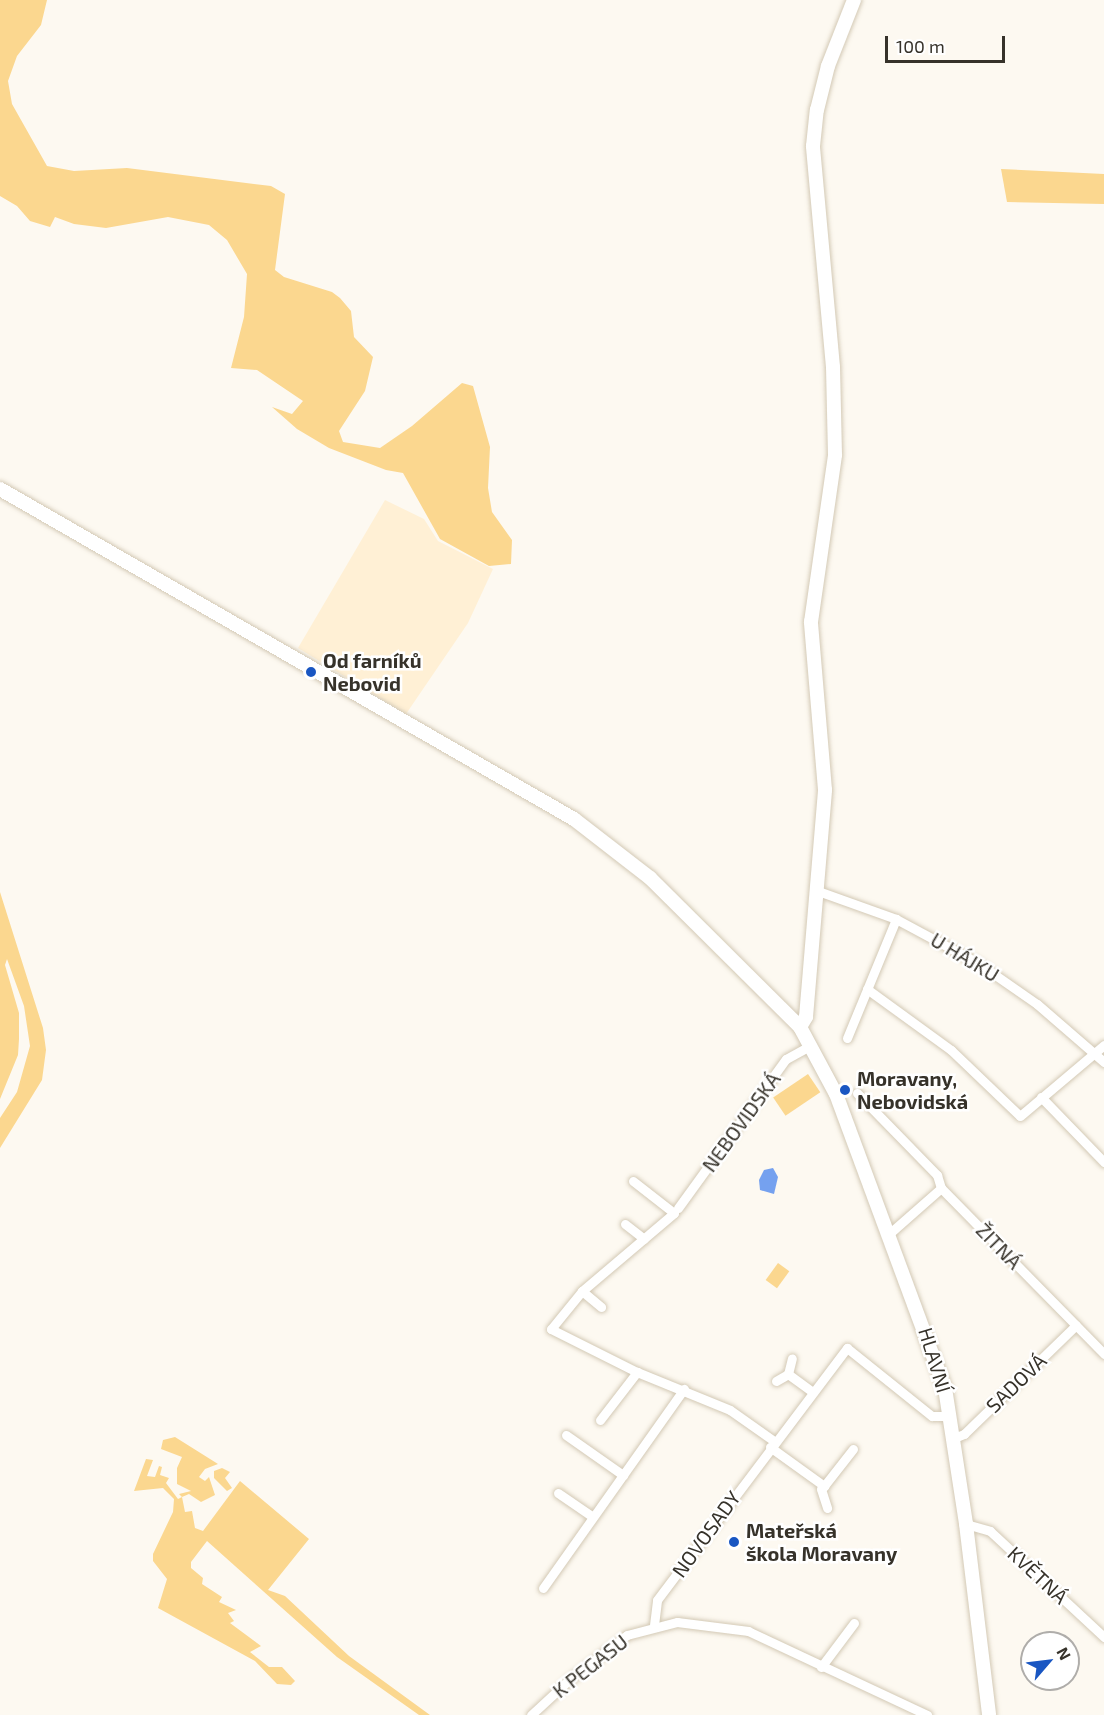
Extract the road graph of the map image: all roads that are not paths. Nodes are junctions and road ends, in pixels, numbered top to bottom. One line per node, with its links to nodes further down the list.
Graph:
1 (854, 0): 3 (street)
2 (0, 489): 6 (street, HLAVNÍ)
3 (818, 891): 4 (street, U HÁJKU); 6 (street)
4 (896, 919): 5 (street); 10 (street, U HÁJKU)
5 (867, 989): 7 (street); 13 (street)
6 (800, 1027): 9 (street, HLAVNÍ)
7 (847, 1038)
8 (1104, 1044): 10 (street)
9 (811, 1045): 17 (street, NEBOVIDSKÁ); 19 (street, HLAVNÍ)
10 (1095, 1053): 11 (street, U HÁJKU); 13 (street)
11 (1104, 1062)
12 (857, 1093): 16 (street, ŽITNÁ)
13 (1041, 1097): 14 (street)
14 (1104, 1162)
15 (633, 1180): 20 (street)
16 (941, 1188): 19 (street); 23 (street, ŽITNÁ)
17 (678, 1208)
18 (625, 1224): 20 (street)
19 (890, 1233): 31 (street, HLAVNÍ)
20 (644, 1239): 21 (street)
21 (582, 1291): 22 (street); 26 (street)
22 (601, 1307)
23 (1076, 1325): 24 (street, ŽITNÁ); 34 (street, SADOVÁ)
24 (1104, 1354)
25 (792, 1358): 27 (street)
26 (637, 1372): 29 (street); 32 (street)
27 (788, 1374): 28 (street); 30 (street)
28 (776, 1381)
29 (684, 1389): 35 (street); 37 (street)
30 (811, 1391): 31 (street, NOVOSADY); 35 (street, NOVOSADY)
31 (951, 1416): 34 (street, HLAVNÍ)
32 (600, 1420)
33 (566, 1435): 37 (street)
34 (954, 1438): 42 (street, HLAVNÍ)
35 (772, 1444): 38 (street); 45 (street, NOVOSADY)
36 (853, 1449): 38 (street)
37 (623, 1475): 41 (street)
38 (825, 1486): 40 (street)
39 (558, 1493): 41 (street)
40 (827, 1508)
41 (592, 1517): 43 (street)
42 (966, 1524): 46 (street, KVĚTNÁ); 50 (street, HLAVNÍ)
43 (543, 1588)
44 (854, 1623): 47 (street)
45 (654, 1625): 47 (street, K PEGASU); 48 (street, K PEGASU)
46 (1104, 1637)
47 (821, 1666): 49 (street, K PEGASU)
48 (534, 1714)
49 (927, 1715)
50 (989, 1715)

